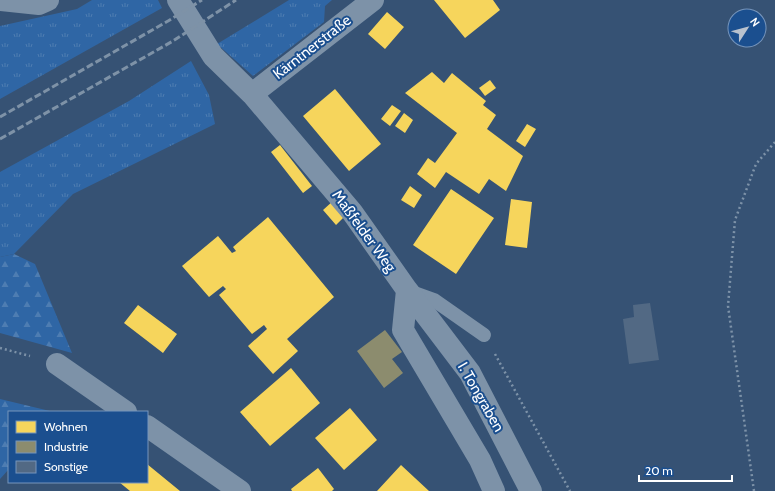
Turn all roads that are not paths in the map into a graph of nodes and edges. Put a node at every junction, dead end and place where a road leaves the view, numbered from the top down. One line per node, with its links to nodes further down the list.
1 (0, 0): 2 (street)
2 (48, 0)
3 (178, 0): 5 (street, Maßfelder Weg)
4 (373, 0): 5 (street, Kärntnerstraße)
5 (252, 94): 6 (street, Maßfelder Weg)
6 (407, 290): 7 (lane); 12 (street); 13 (street, I. Tongraben)
7 (484, 335)
8 (57, 364): 9 (street)
9 (125, 411)
10 (148, 427): 11 (street)
11 (240, 491)
12 (494, 491)
13 (531, 491)

